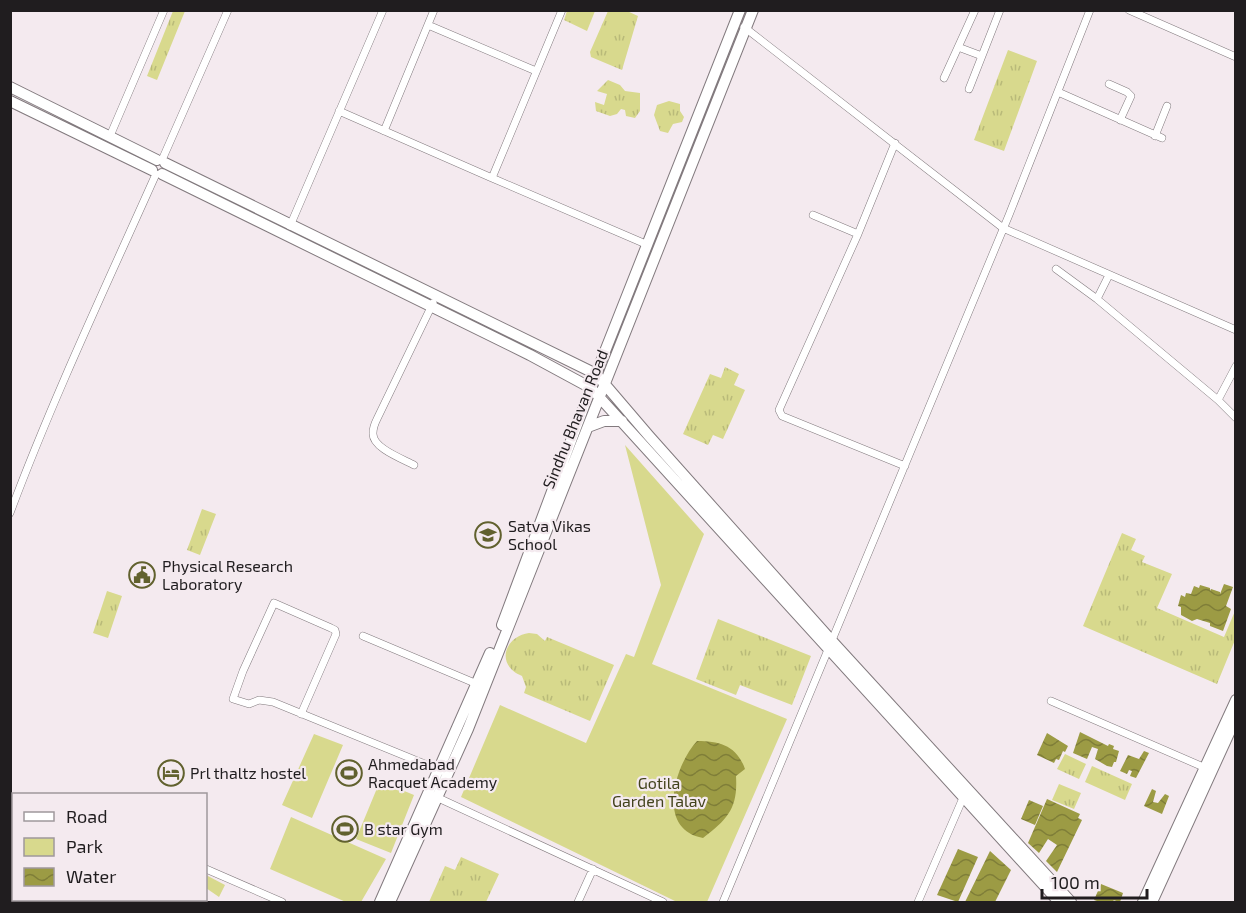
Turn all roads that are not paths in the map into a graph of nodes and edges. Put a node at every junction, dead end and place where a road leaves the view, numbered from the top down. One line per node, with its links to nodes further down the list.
1 (164, 10): 29 (street)
2 (383, 10): 26 (street)
3 (434, 10): 13 (street)
4 (562, 10): 18 (street)
5 (740, 10): 12 (main road, Sindhu Bhavan Road)
6 (753, 10): 14 (main road, Sindhu Bhavan Road)
7 (975, 10): 15 (street)
8 (1000, 10): 16 (street)
9 (1090, 10): 23 (street)
10 (1129, 10): 17 (street)
11 (225, 11): 31 (street)
12 (735, 23): 14 (street); 38 (main road, Sindhu Bhavan Road)
13 (428, 25): 18 (street); 28 (street)
14 (746, 27): 30 (street); 47 (main road, Sindhu Bhavan Road)
15 (958, 47): 16 (street); 19 (street)
16 (982, 56): 22 (street)
17 (1236, 57)
18 (536, 71): 32 (street)
19 (944, 78)
20 (1109, 84): 27 (street)
21 (10, 87): 29 (main road)
22 (969, 89)
23 (1058, 92): 27 (street); 35 (street)
24 (10, 101): 31 (main road)
25 (1167, 106): 27 (street)
26 (339, 111): 28 (street); 34 (street)
27 (1120, 120)
28 (384, 131): 32 (street)
29 (110, 136): 31 (main road)
30 (895, 143): 35 (street); 36 (street)
31 (159, 167): 34 (main road); 37 (main road); 56 (street)
32 (492, 178): 38 (street)
33 (813, 215): 36 (street)
34 (291, 224): 37 (street); 41 (main road)
35 (1003, 228): 40 (street); 55 (street)
36 (858, 234): 55 (street)
37 (286, 236): 43 (main road)
38 (648, 245): 46 (main road, Sindhu Bhavan Road)
39 (1056, 270): 42 (street)
40 (1109, 275): 42 (street); 44 (street)
41 (436, 295): 43 (street); 46 (main road)
42 (1097, 299): 50 (street)
43 (431, 306): 48 (main road); 54 (street)
44 (1236, 330)
45 (1236, 366): 50 (street)
46 (596, 374): 47 (main road); 48 (main road, Sindhu Bhavan Road)
47 (605, 384): 49 (main road, Sindhu Bhavan Road); 58 (main road)
48 (591, 388): 49 (main road); 59 (main road, Sindhu Bhavan Road)
49 (600, 396): 52 (main road); 53 (main road, Sindhu Bhavan Road)
50 (1218, 400): 51 (street)
51 (1236, 418)
52 (622, 421): 53 (main road); 58 (main road)
53 (588, 427): 65 (main road, Sindhu Bhavan Road)
54 (414, 465)
55 (906, 466): 58 (street)
56 (10, 513)
57 (363, 636): 59 (street)
58 (830, 645): 67 (main road); 75 (street); 78 (main road)
59 (477, 684): 65 (main road, Sindhu Bhavan Road)
60 (1236, 700): 64 (main road)
61 (1051, 701): 64 (street)
62 (301, 714): 62 (street); 65 (street)
63 (1236, 718): 64 (main road)
64 (1208, 768): 79 (main road); 80 (main road)
65 (443, 772): 66 (main road, Sindhu Bhavan Road)
66 (433, 795): 69 (street); 71 (main road, Sindhu Bhavan Road); 72 (main road, Sindhu Bhavan Road)
67 (963, 798): 76 (street); 77 (main road)
68 (207, 868): 70 (street)
69 (593, 869): 73 (street); 74 (street)
70 (282, 903)
71 (380, 903)
72 (390, 903)
73 (578, 903)
74 (663, 903)
75 (723, 903)
76 (918, 903)
77 (1059, 903)
78 (1071, 903)
79 (1143, 903)
80 (1152, 903)

